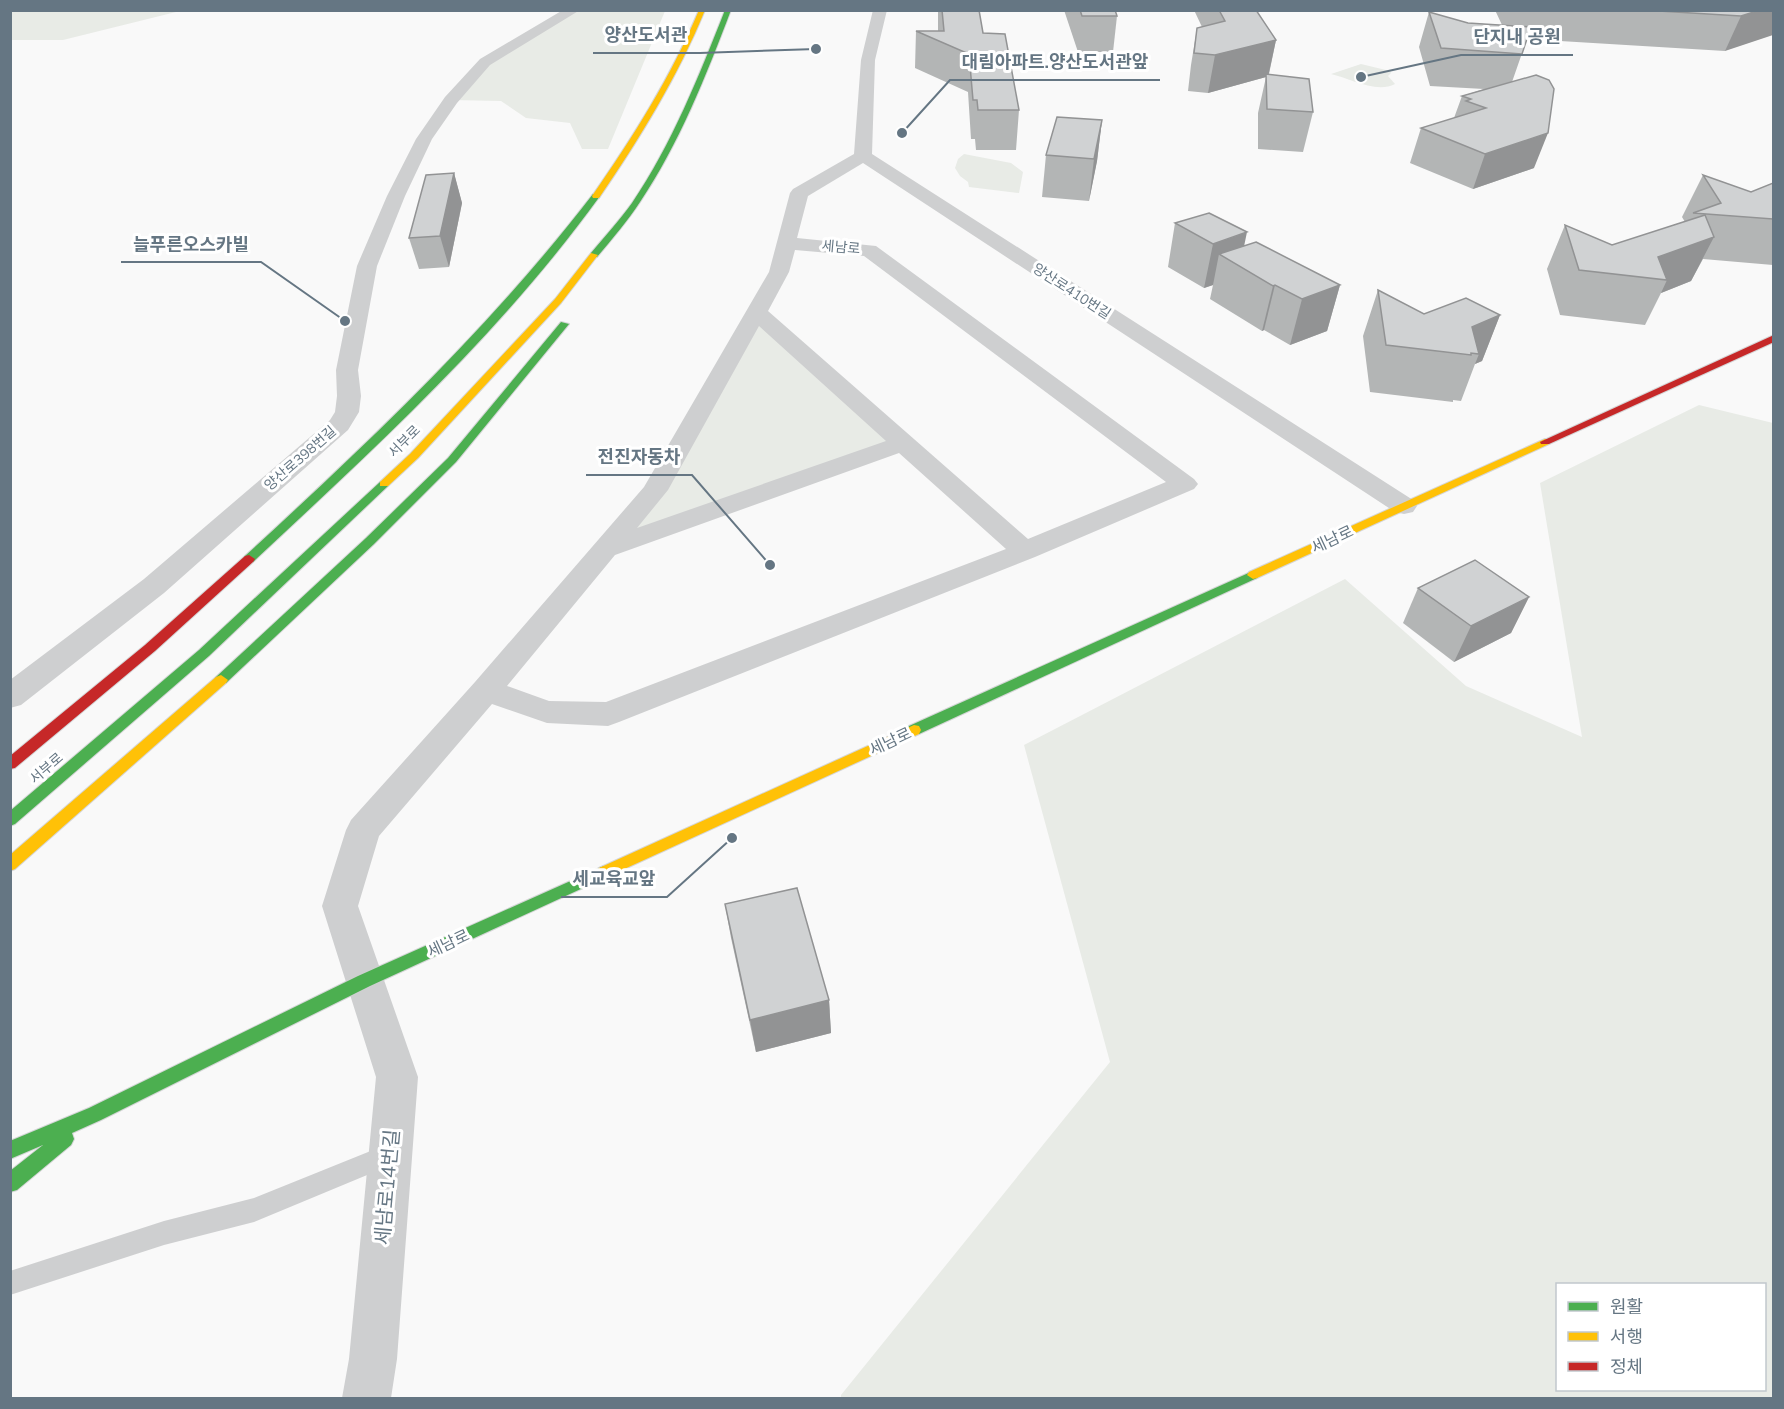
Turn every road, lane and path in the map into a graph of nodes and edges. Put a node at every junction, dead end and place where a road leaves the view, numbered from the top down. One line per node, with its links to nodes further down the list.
1 (574, 10): 17 (street, 양산로398번길)
2 (728, 10): 6 (main road, 서부로)
3 (880, 10): 5 (street)
4 (700, 12): 18 (main road, 서부로)
5 (863, 156): 8 (street, 세남로14번길); 13 (street, 양산로410번길)
6 (641, 195): 7 (main road); 19 (main road, 서부로)
7 (628, 238)
8 (786, 243): 10 (street, 세남로14번길); 15 (street, 세남로)
9 (575, 310): 20 (main road)
10 (756, 312): 12 (street); 14 (street, 세남로14번길)
11 (1773, 338): 13 (main road, 세남로)
12 (903, 443): 14 (street); 15 (street)
13 (1404, 506): 21 (main road, 세남로)
14 (608, 548): 16 (street, 세남로14번길)
15 (1025, 551): 16 (street, 세남로)
16 (486, 690): 21 (street, 세남로14번길)
17 (10, 697)
18 (10, 764)
19 (10, 820)
20 (10, 865)
21 (364, 981): 22 (main road, 세남로); 25 (street, 세남로14번길)
22 (94, 1114): 23 (main road); 24 (main road, 세남로); 26 (main road)
23 (10, 1135)
24 (10, 1150)
25 (388, 1155): 27 (lane); 28 (street, 세남로14번길)
26 (10, 1183)
27 (10, 1283)
28 (366, 1398)

